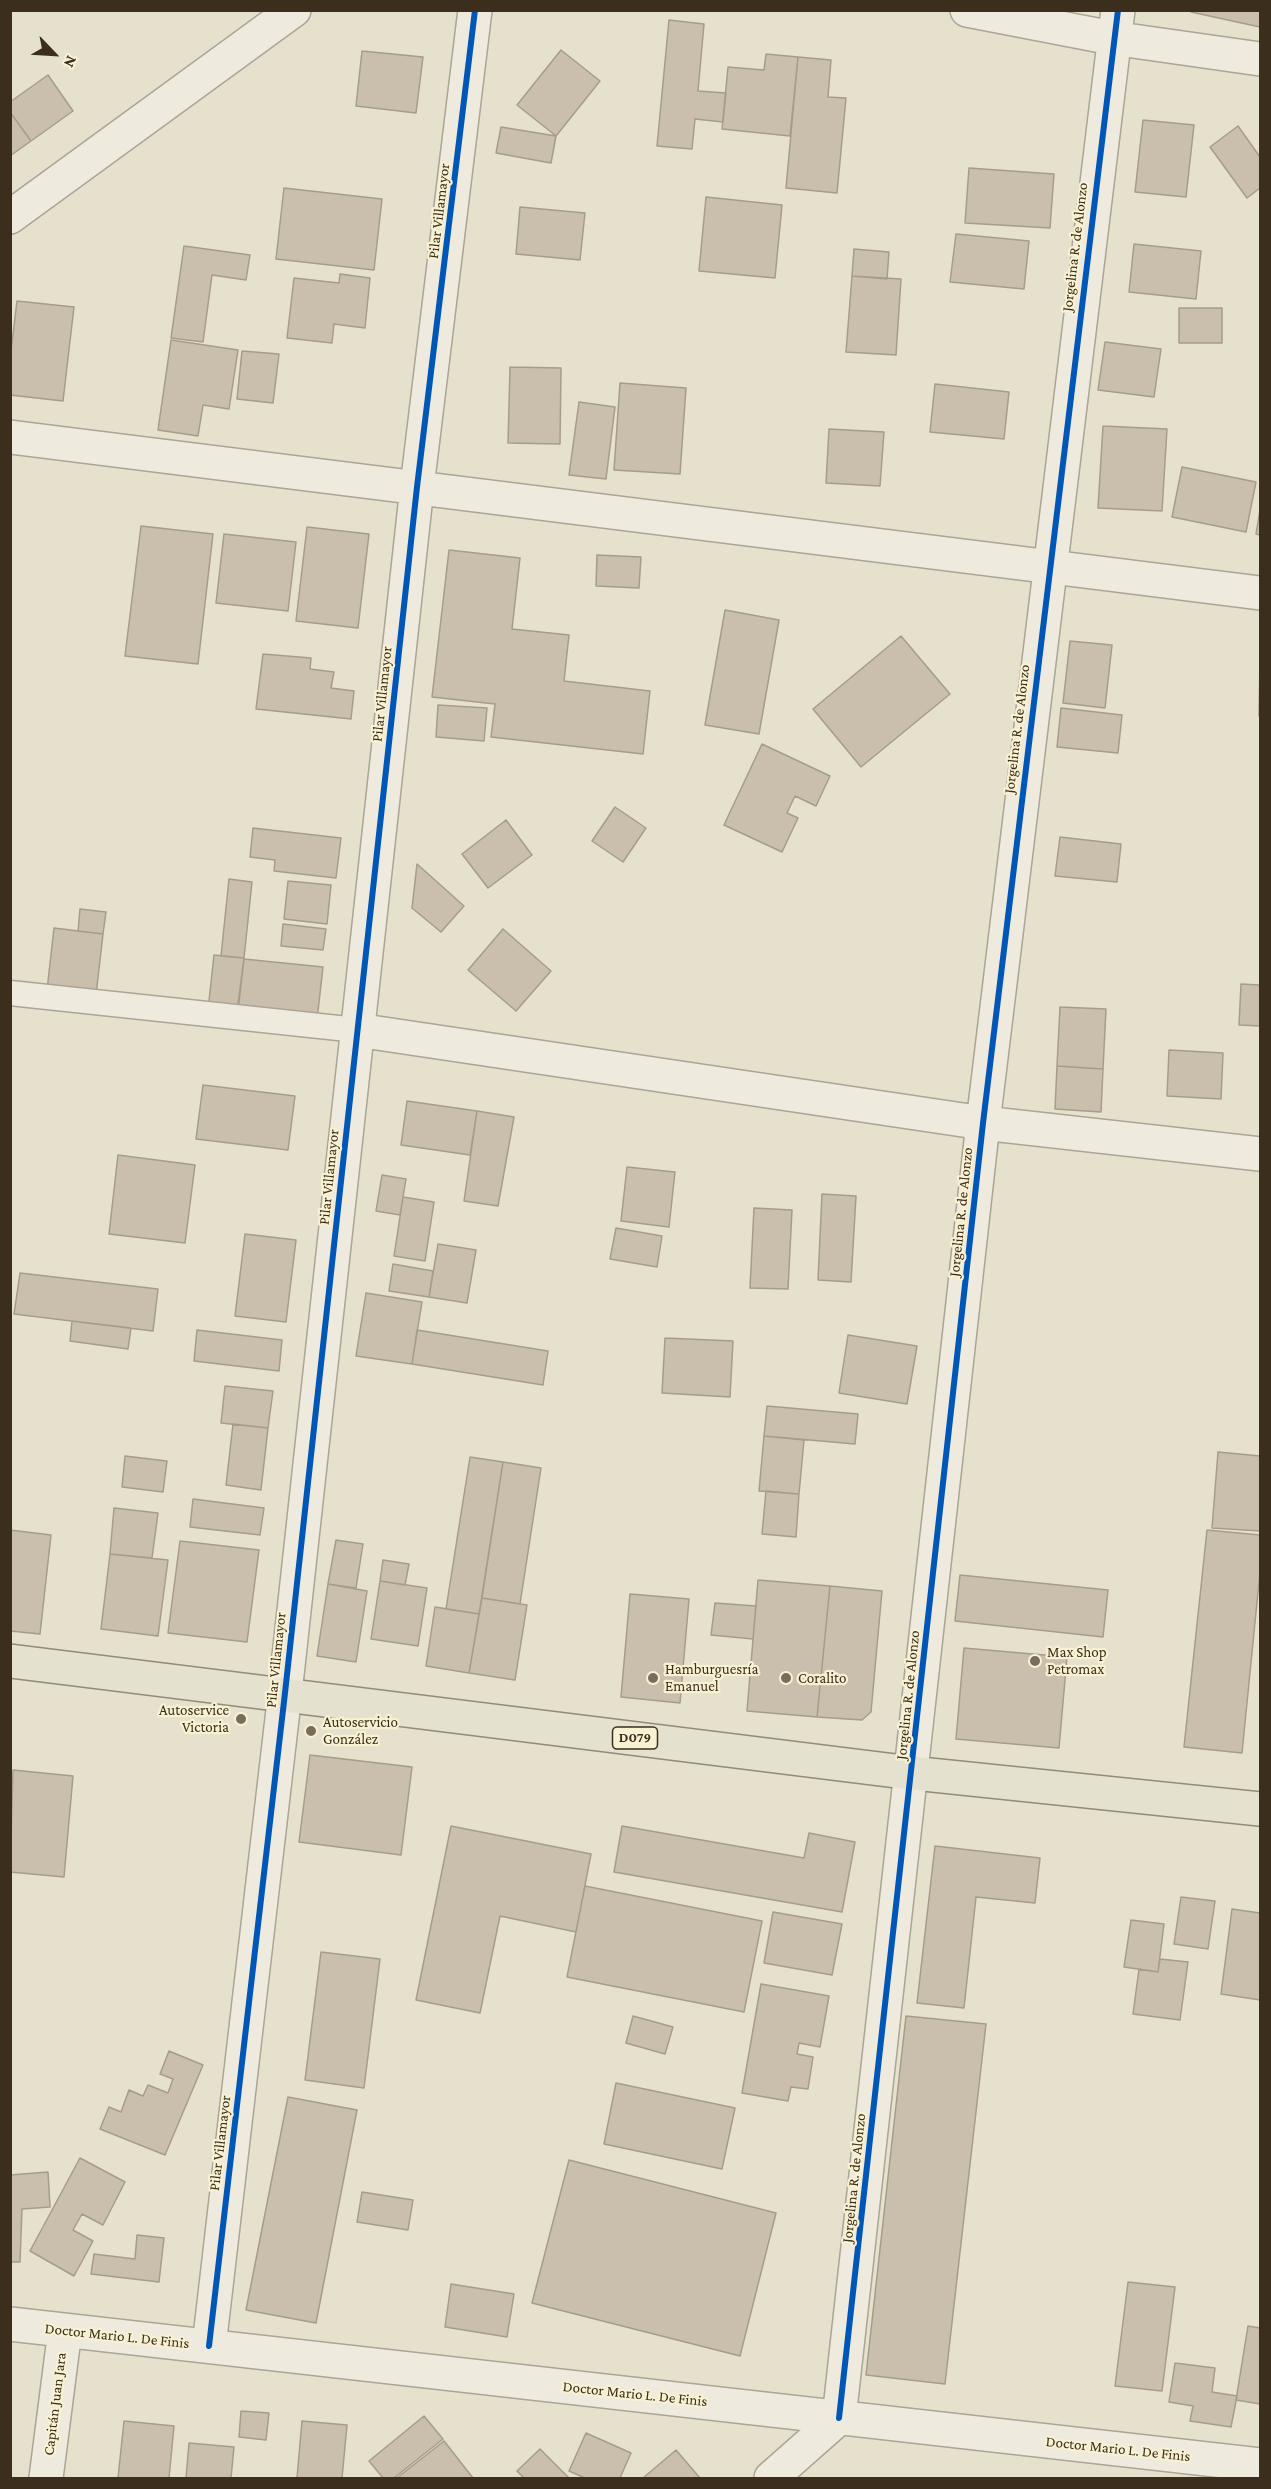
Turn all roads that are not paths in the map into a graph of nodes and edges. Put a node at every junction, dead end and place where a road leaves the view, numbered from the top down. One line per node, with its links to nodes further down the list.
1 (294, 10): 6 (street)
2 (475, 10): 8 (street, Pilar Villamayor)
3 (967, 10): 4 (street)
4 (1115, 24): 5 (street); 9 (street, Jorgelina R. de Alonzo)
5 (1260, 59)
6 (10, 217)
7 (10, 437): 8 (street)
8 (417, 487): 9 (street); 12 (street, Pilar Villamayor)
9 (1049, 566): 10 (street); 13 (street, Jorgelina R. de Alonzo)
10 (1260, 593)
11 (10, 993): 12 (lane)
12 (357, 1030): 13 (street); 16 (street, Pilar Villamayor)
13 (982, 1122): 14 (street); 17 (street, Jorgelina R. de Alonzo)
14 (1260, 1154)
15 (10, 1661): 16 (main road, D079)
16 (285, 1693): 17 (main road, D079); 21 (street, Pilar Villamayor)
17 (912, 1773): 18 (main road, D079); 22 (street, Jorgelina R. de Alonzo)
18 (1260, 1809)
19 (10, 2324): 20 (street, Doctor Mario L. De Finis)
20 (64, 2330): 21 (street, Doctor Mario L. De Finis); 24 (street, Capitán Juan Jara)
21 (209, 2346): 22 (street, Doctor Mario L. De Finis)
22 (839, 2418): 23 (street, Doctor Mario L. De Finis); 25 (street)
23 (1260, 2465)
24 (46, 2478)
25 (771, 2478)

